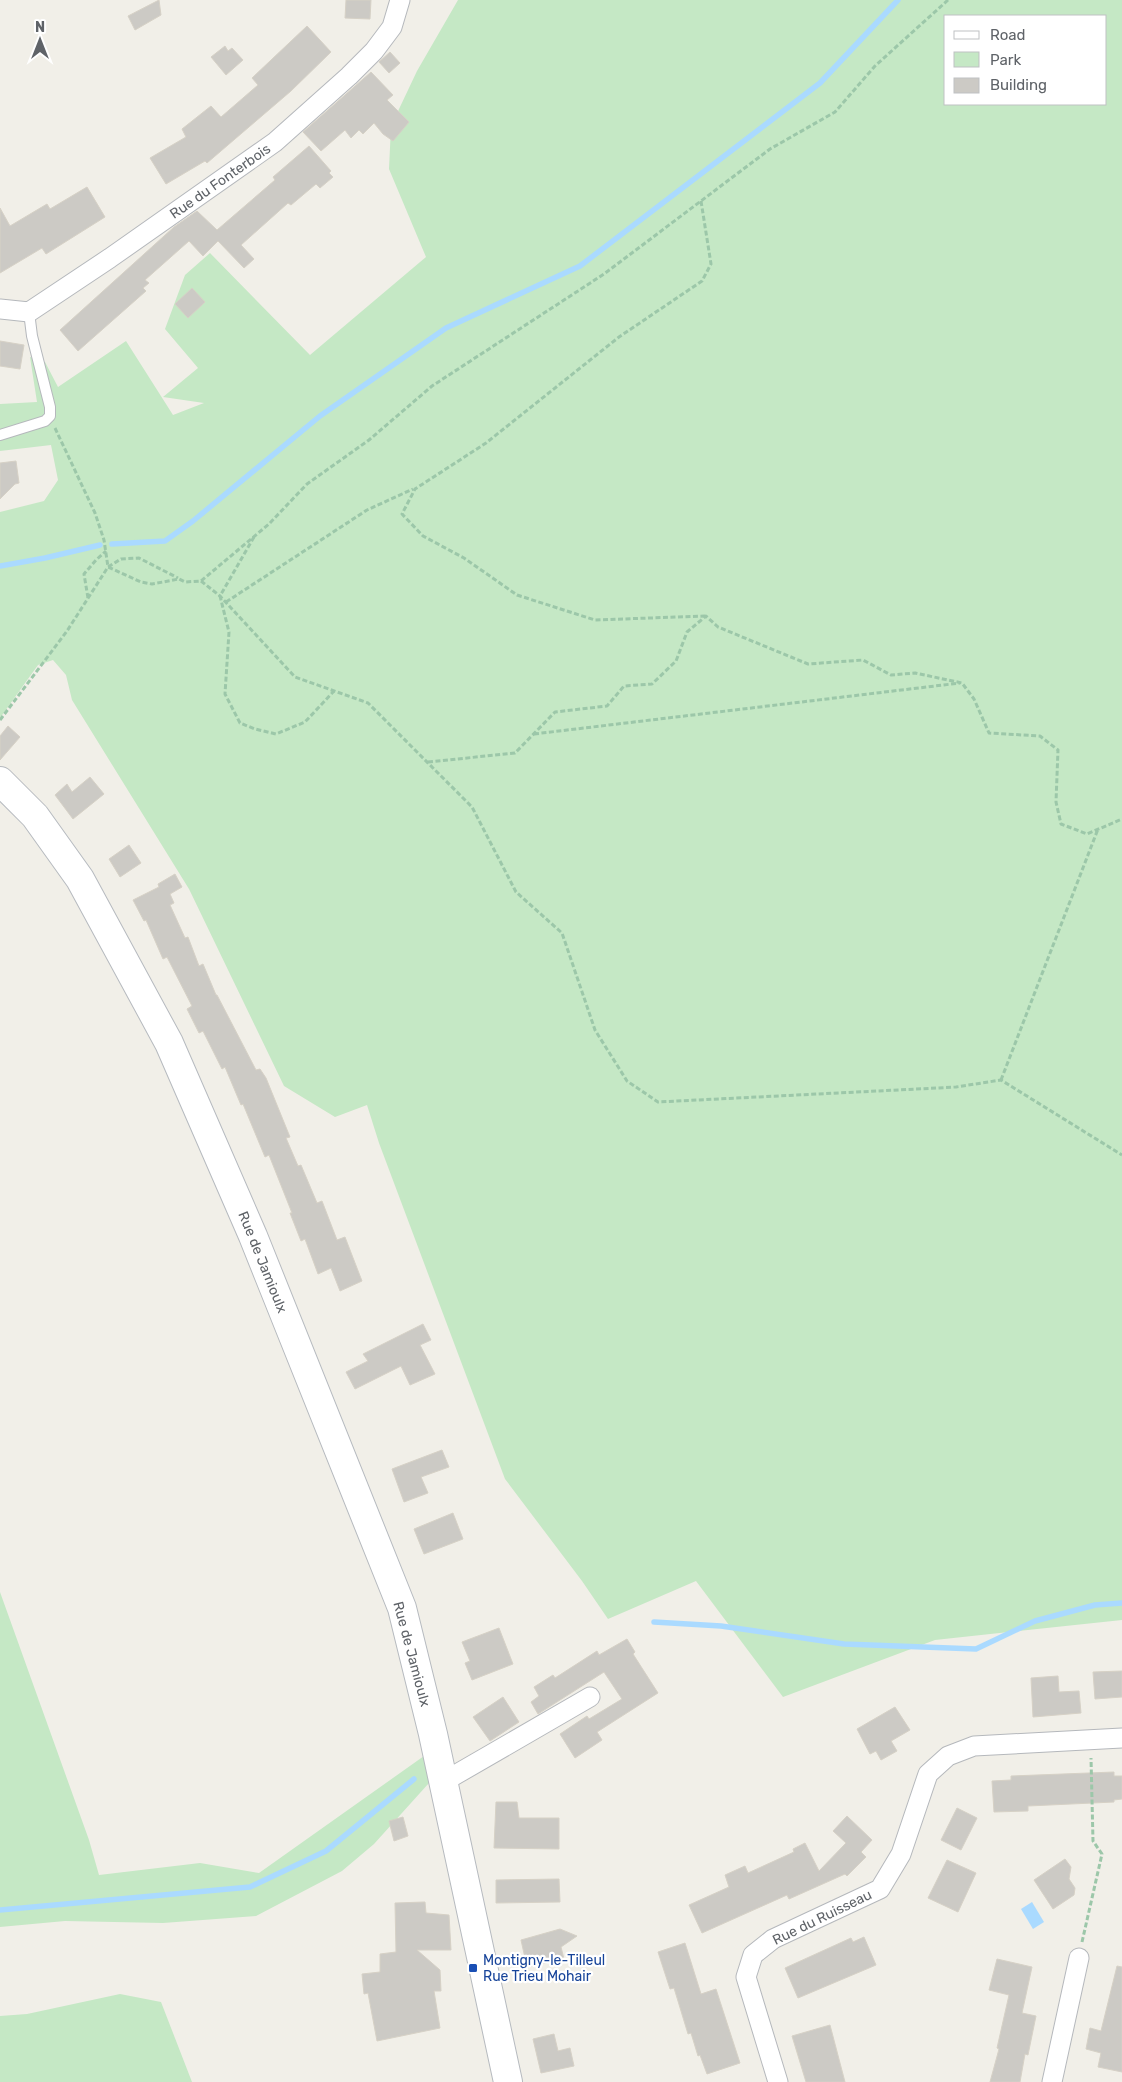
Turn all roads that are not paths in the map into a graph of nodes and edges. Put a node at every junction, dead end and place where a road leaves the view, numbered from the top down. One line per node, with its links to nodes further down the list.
1 (400, 0): 3 (street, Rue du Fonterbois)
2 (0, 309): 3 (street)
3 (29, 312): 4 (lane)
4 (0, 435)
5 (0, 781): 8 (street, Rue de Jamioulx)
6 (590, 1697): 8 (street)
7 (1122, 1738): 11 (street, Rue du Ruisseau)
8 (443, 1782): 10 (street, Rue de Jamioulx)
9 (1079, 1958): 12 (street)
10 (508, 2082)
11 (778, 2082)
12 (1052, 2082)

